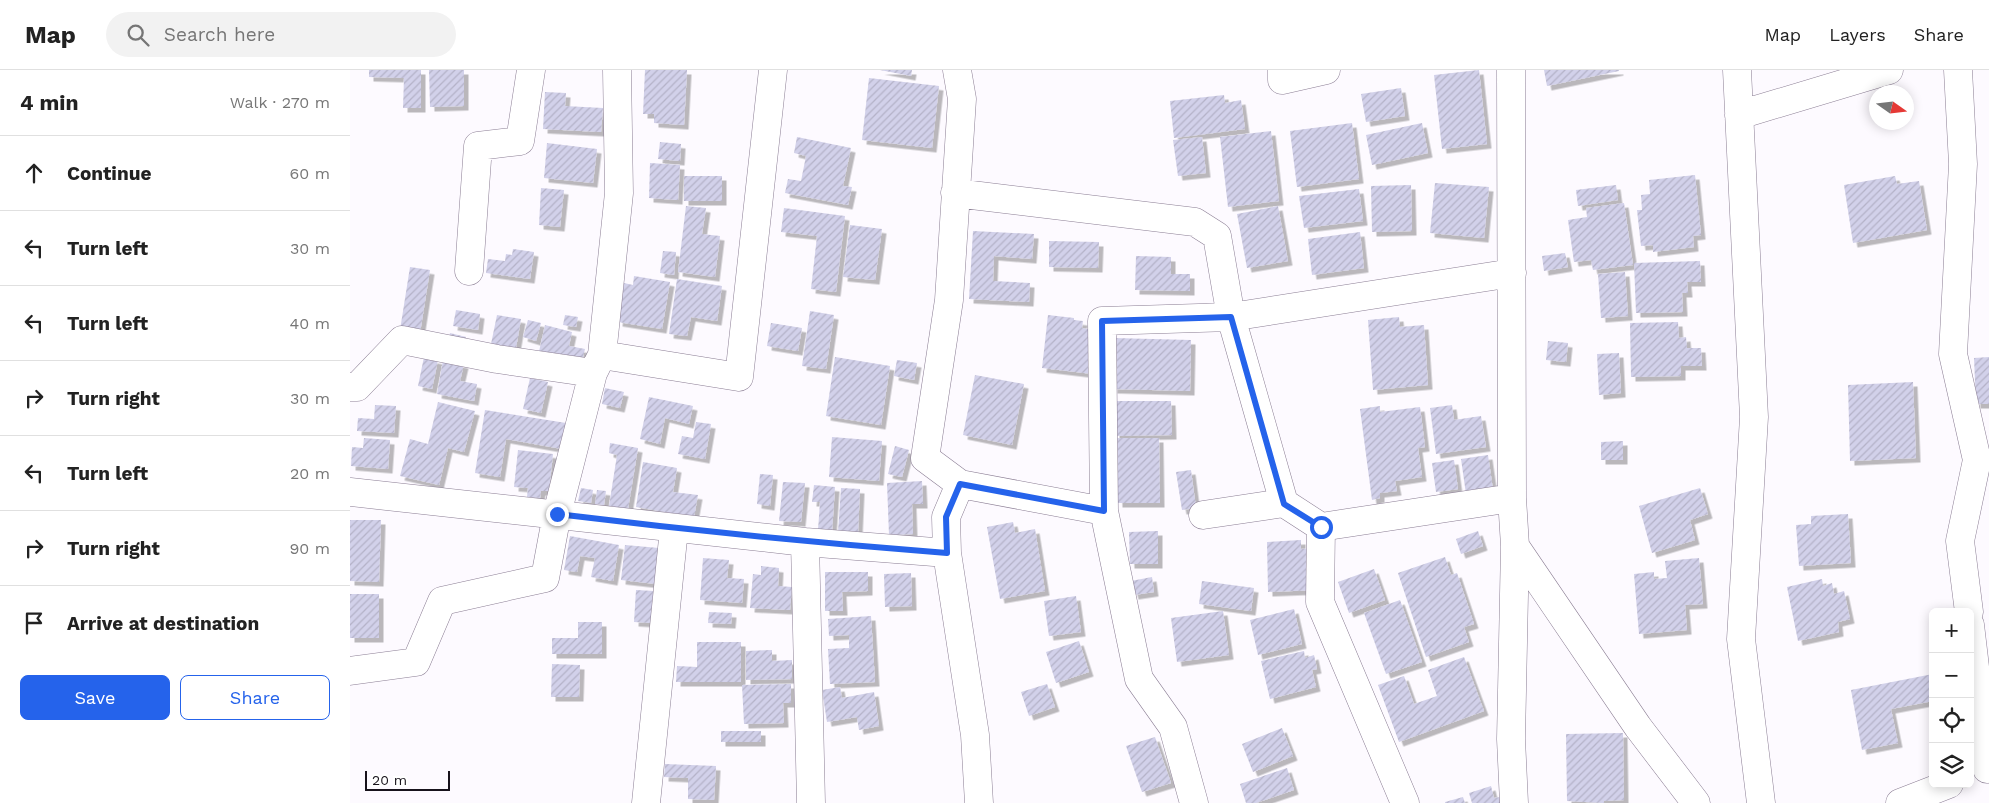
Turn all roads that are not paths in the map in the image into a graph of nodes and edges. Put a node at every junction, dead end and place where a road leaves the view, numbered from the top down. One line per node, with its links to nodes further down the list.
1 (531, 70): 13 (street)
2 (616, 70): 16 (street)
3 (957, 70): 12 (street)
4 (1282, 70): 5 (street)
5 (1326, 70)
6 (1511, 70): 14 (street)
7 (1737, 70): 11 (street)
8 (1889, 70): 11 (street)
9 (1958, 70): 18 (street)
10 (775, 76): 16 (street)
11 (1739, 115): 43 (street)
12 (955, 192): 15 (street); 19 (street)
13 (469, 271)
14 (1512, 273): 15 (street); 21 (street)
15 (1231, 317): 22 (street); 23 (street)
16 (598, 364): 17 (street); 24 (street)
17 (350, 387)
18 (1983, 463): 31 (street)
19 (960, 484): 23 (street); 30 (street)
20 (350, 492): 24 (street)
21 (1512, 498): 26 (street); 29 (street)
22 (1284, 504): 25 (street); 26 (street)
23 (1104, 511): 39 (street)
24 (557, 514): 27 (street); 33 (street)
25 (1203, 515)
26 (1321, 527): 40 (street)
27 (674, 529): 28 (street); 36 (street)
28 (805, 542): 30 (street); 37 (street)
29 (1515, 546): 41 (street); 42 (street)
30 (947, 553): 38 (street)
31 (1968, 608)
32 (1972, 653): 34 (street)
33 (350, 670)
34 (1982, 771)
35 (1939, 788): 44 (street)
36 (646, 803)
37 (811, 803)
38 (979, 803)
39 (1194, 803)
40 (1405, 803)
41 (1514, 803)
42 (1696, 803)
43 (1761, 803)
44 (1900, 803)

